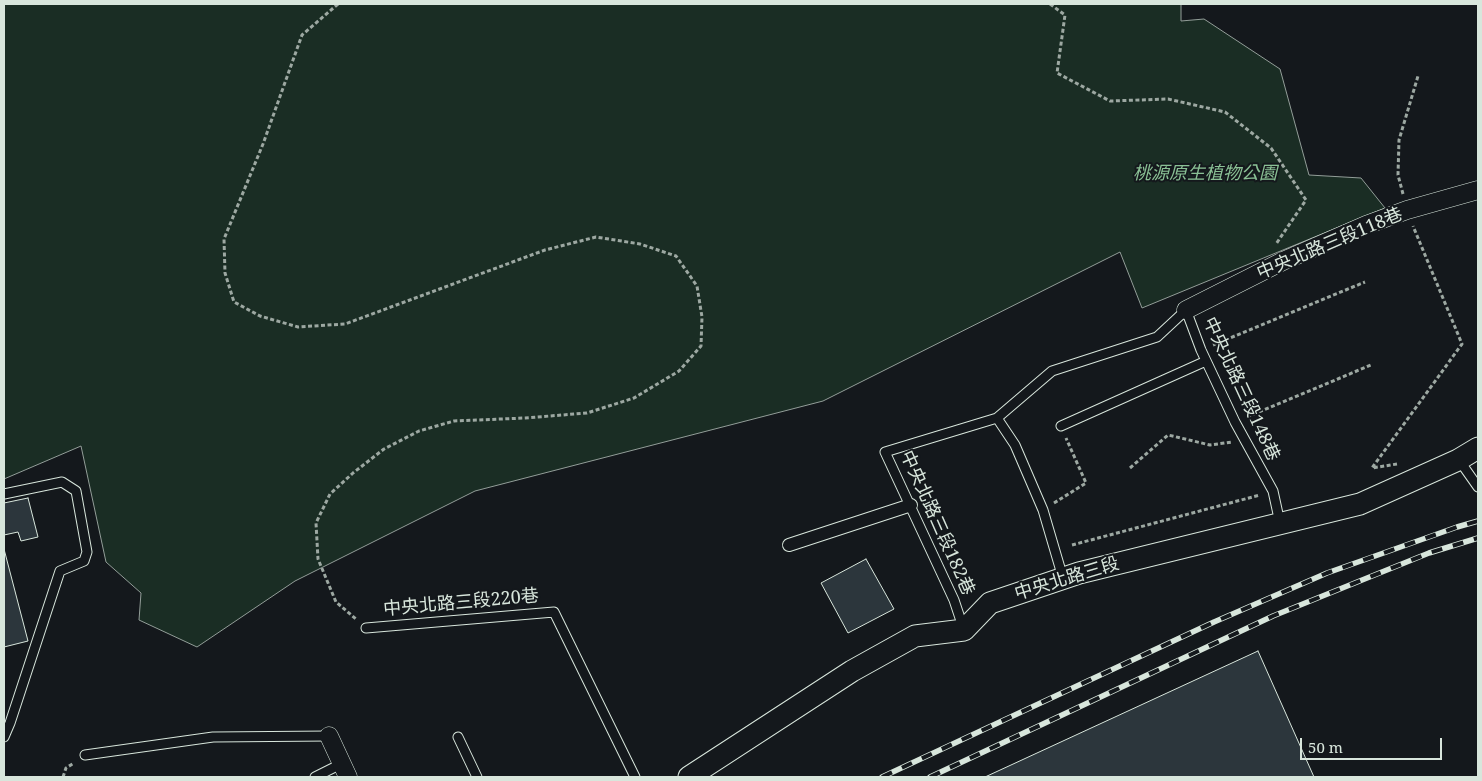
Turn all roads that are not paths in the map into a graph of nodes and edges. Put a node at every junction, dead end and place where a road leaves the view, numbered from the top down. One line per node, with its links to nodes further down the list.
1 (1478, 190): 2 (street, 中央北路三段118巷)
2 (1186, 310): 3 (lane, 中央北路三段148巷); 4 (lane, 中央北路三段148巷)
3 (1206, 361): 5 (lane); 11 (lane, 中央北路三段148巷)
4 (997, 418): 10 (lane, 中央北路三段182巷); 13 (lane)
5 (1061, 426)
6 (1478, 448): 7 (street, 中央北路三段)
7 (1458, 460): 8 (lane); 11 (street, 中央北路三段)
8 (1478, 487)
9 (4, 494): 17 (lane)
10 (910, 505): 12 (street); 15 (lane, 中央北路三段182巷)
11 (1280, 523): 13 (street, 中央北路三段)
12 (789, 545)
13 (1063, 578): 15 (street, 中央北路三段)
14 (366, 628): 23 (lane, 中央北路三段220巷)
15 (964, 630): 24 (street)
16 (329, 736): 19 (lane); 20 (street)
17 (4, 737)
18 (458, 737): 22 (lane)
19 (85, 756)
20 (345, 770): 21 (lane)
21 (315, 777)
22 (478, 777)
23 (635, 777)
24 (689, 777)

